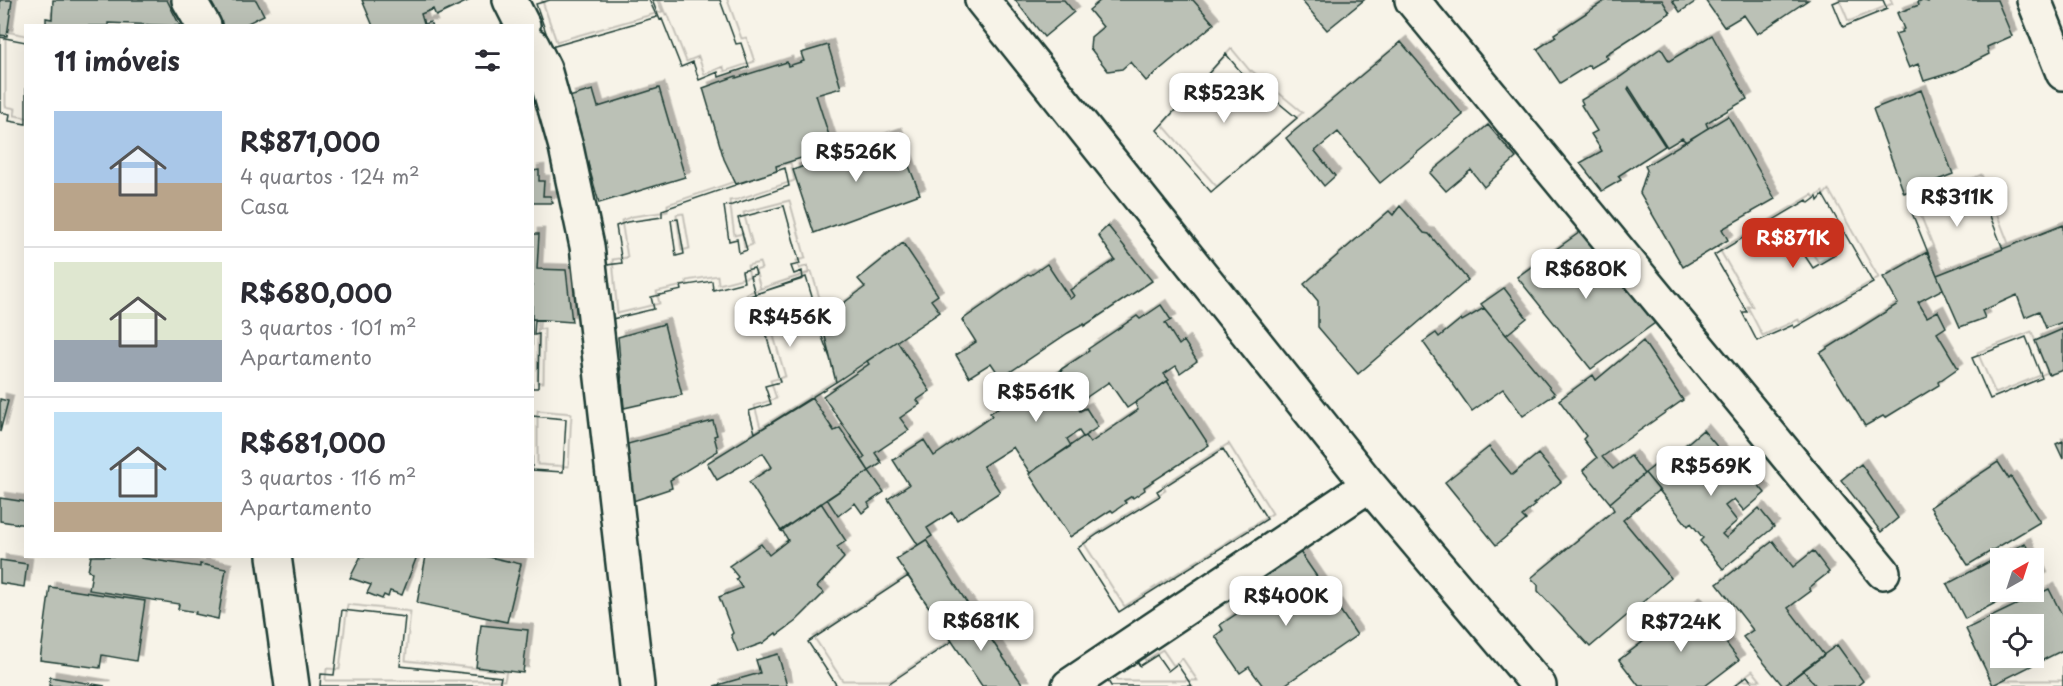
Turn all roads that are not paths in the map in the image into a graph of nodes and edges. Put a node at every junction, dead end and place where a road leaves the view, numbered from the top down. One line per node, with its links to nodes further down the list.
1 (189, 0): 6 (street)
2 (510, 0): 7 (street)
3 (982, 0): 10 (street)
4 (1412, 0): 12 (street)
5 (2034, 0): 9 (street)
6 (203, 24)
7 (522, 24)
8 (534, 49): 14 (street)
9 (2063, 73)
10 (1369, 485): 15 (street); 16 (street)
11 (274, 558): 13 (street)
12 (1882, 572)
13 (292, 686)
14 (638, 686)
15 (1069, 686)
16 (1539, 686)

